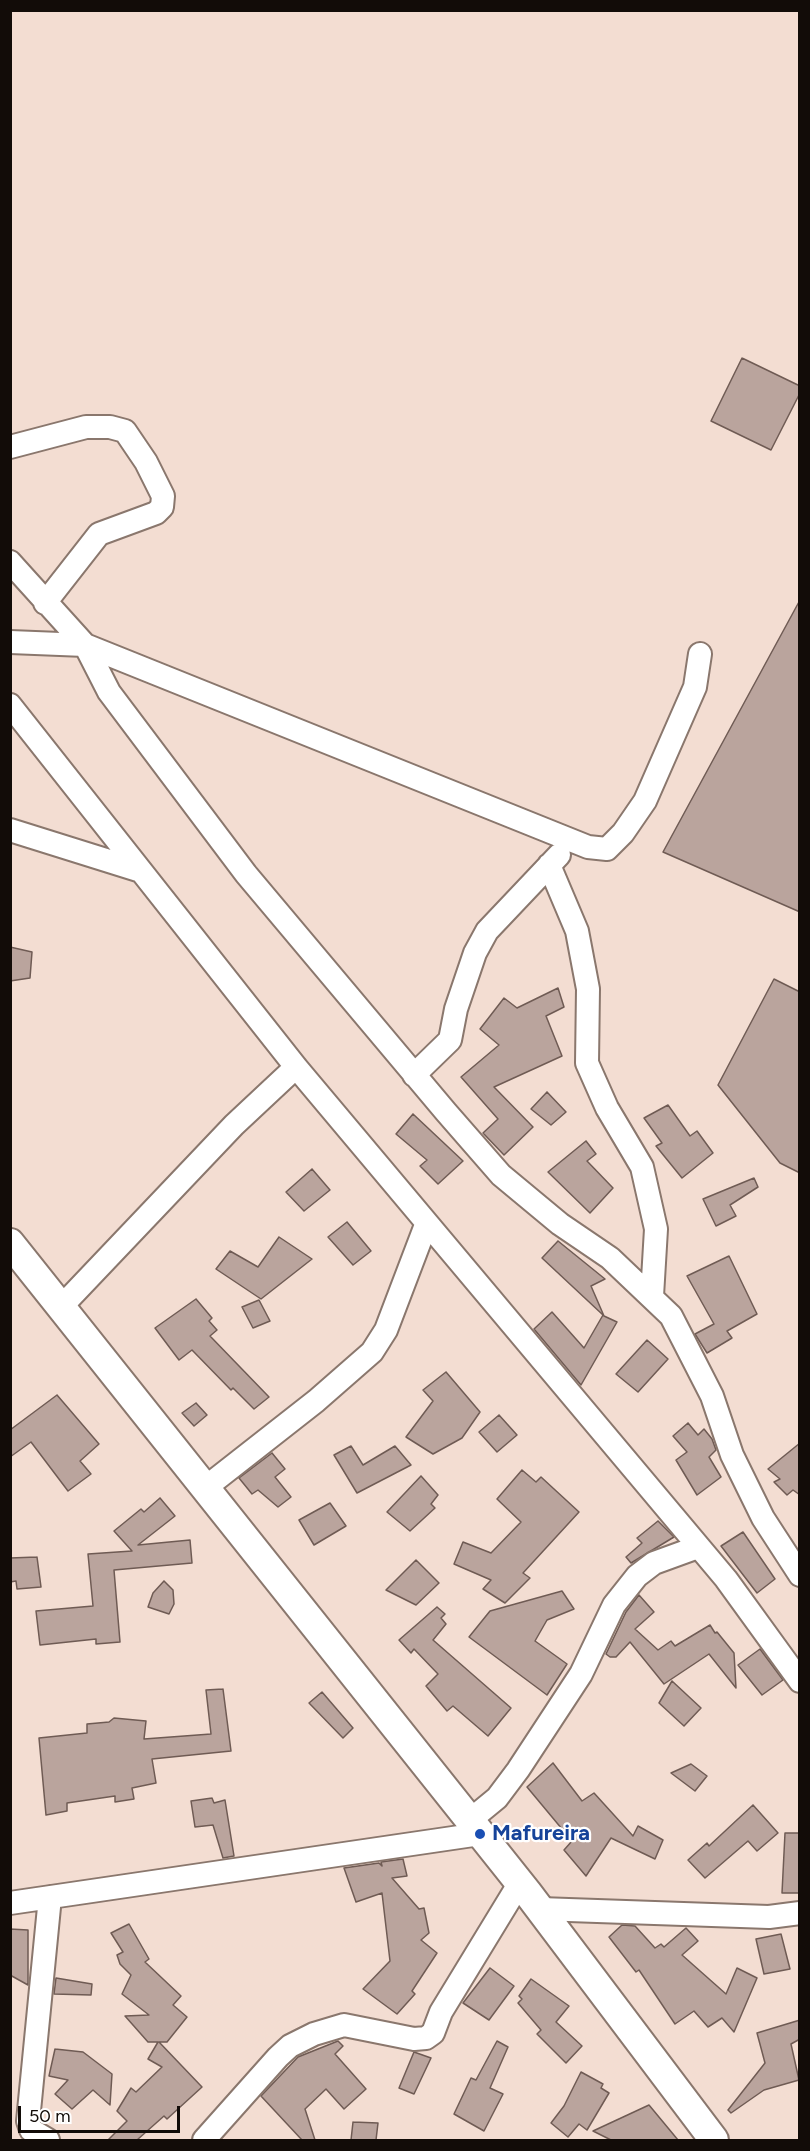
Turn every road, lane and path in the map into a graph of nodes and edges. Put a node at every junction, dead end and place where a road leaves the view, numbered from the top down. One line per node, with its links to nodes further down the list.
1 (10, 447): 3 (street)
2 (11, 567): 3 (street)
3 (45, 603): 5 (street)
4 (10, 642): 5 (street)
5 (85, 645): 9 (street); 13 (street)
6 (700, 654): 9 (street)
7 (10, 705): 11 (street)
8 (10, 830): 11 (street)
9 (573, 841): 10 (street)
10 (549, 864): 13 (street); 16 (street)
11 (141, 871): 12 (street)
12 (296, 1067): 14 (street); 17 (street)
13 (414, 1075): 16 (street)
14 (426, 1225): 18 (street); 19 (street)
15 (10, 1243): 17 (main road)
16 (652, 1296): 20 (street)
17 (61, 1307): 18 (main road)
18 (205, 1488): 22 (main road)
19 (698, 1547): 21 (street); 22 (street)
20 (800, 1575)
21 (800, 1681)
22 (474, 1827): 23 (main road); 24 (street)
23 (519, 1884): 26 (main road); 29 (street)
24 (50, 1897): 25 (street); 28 (street)
25 (10, 1903)
26 (540, 1909): 27 (street); 30 (main road)
27 (800, 1913)
28 (48, 2140)
29 (204, 2140)
30 (714, 2140)

